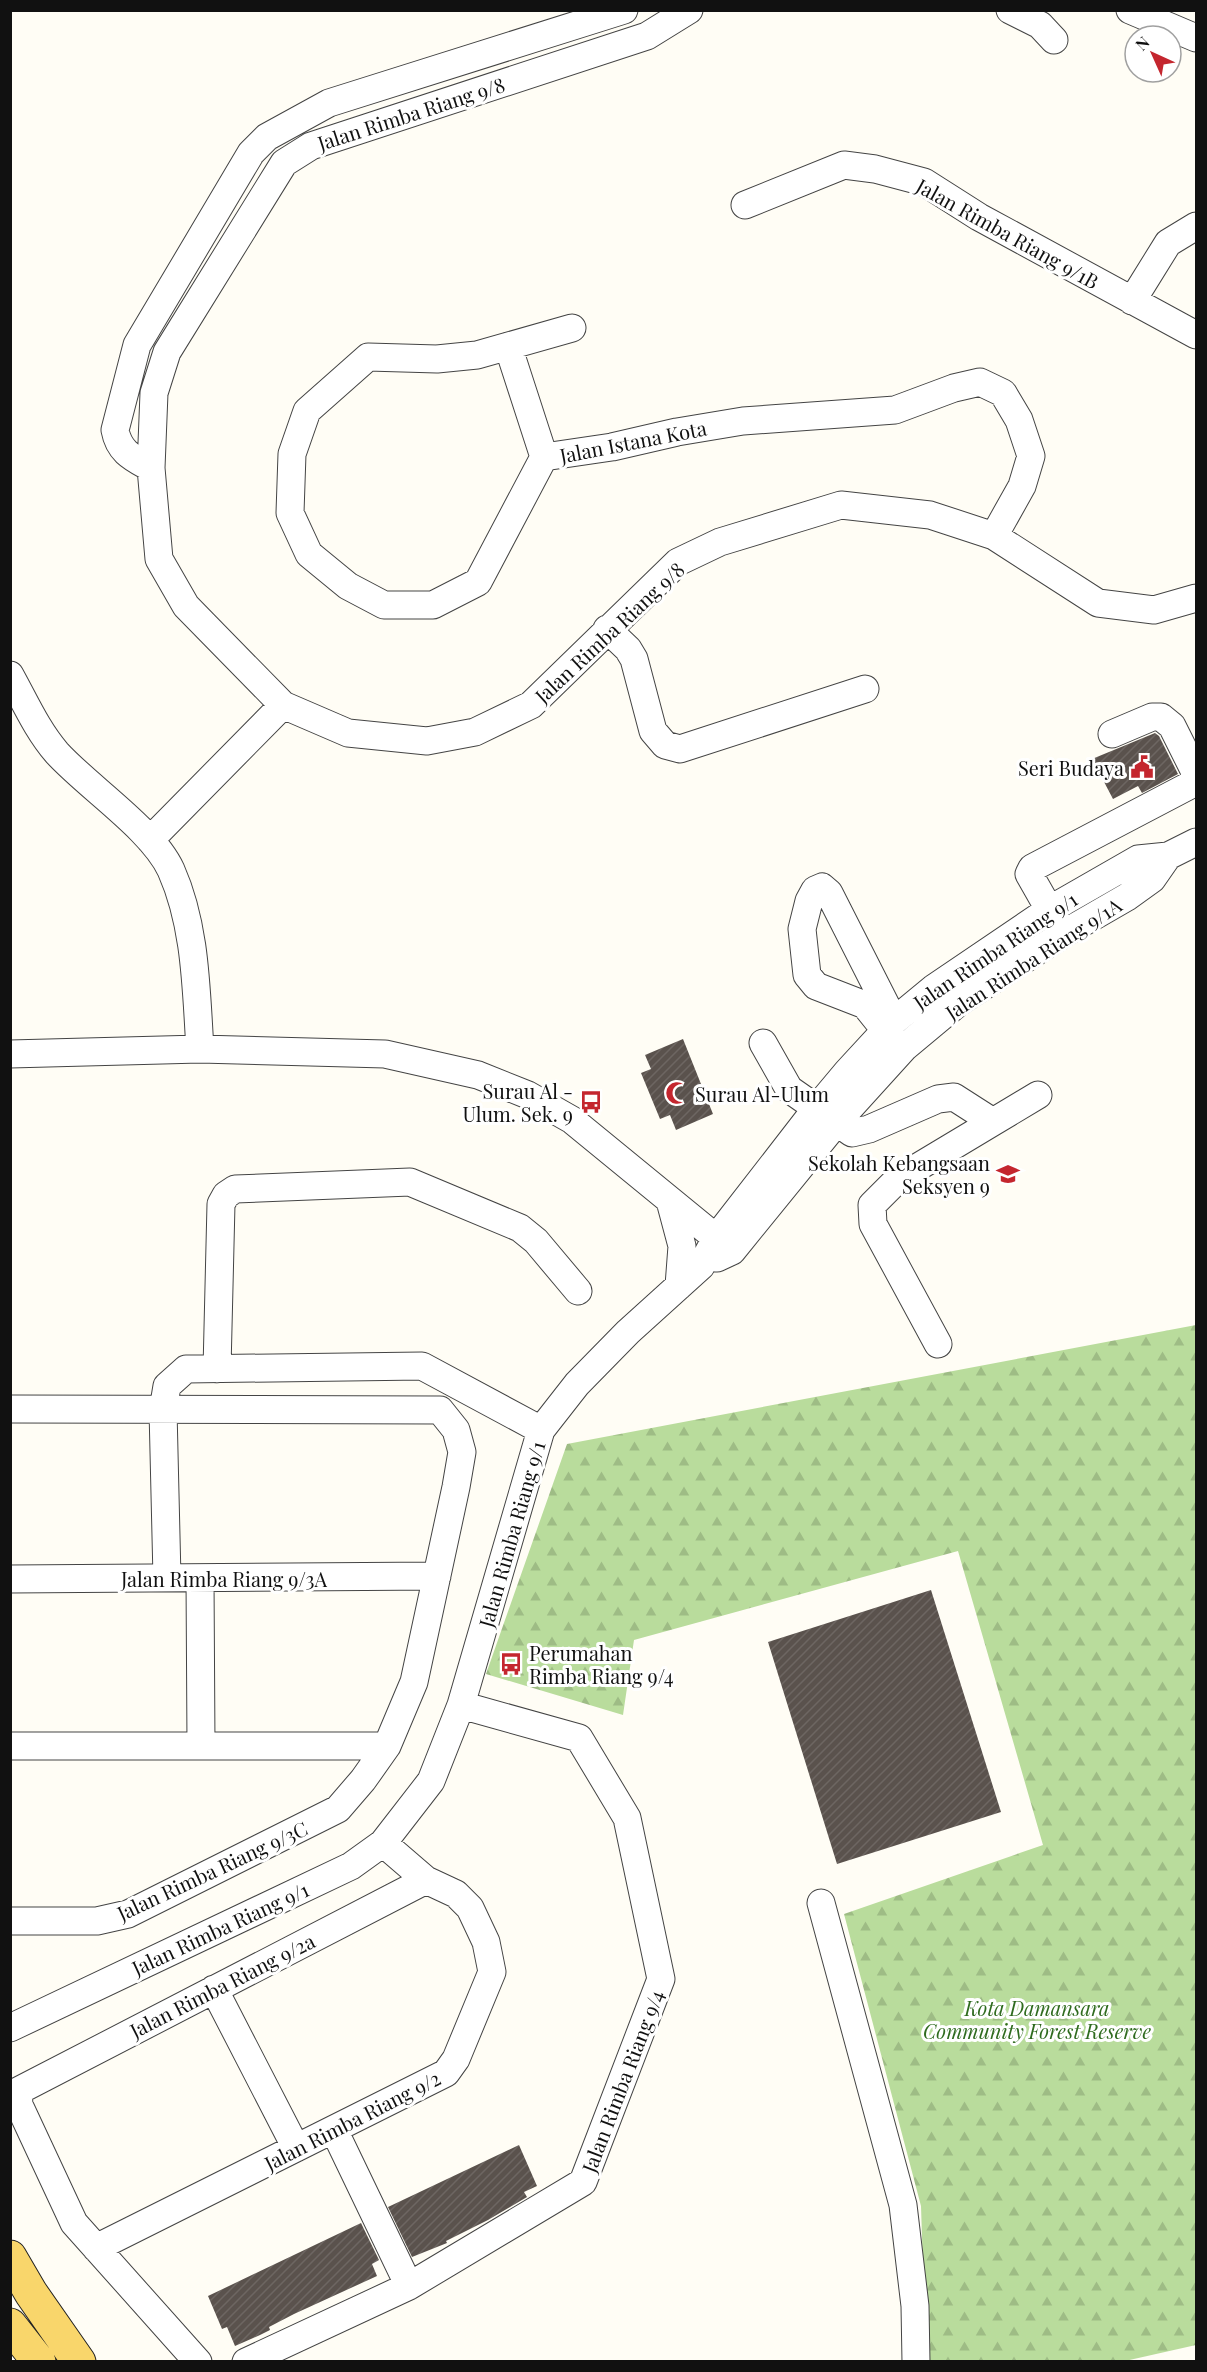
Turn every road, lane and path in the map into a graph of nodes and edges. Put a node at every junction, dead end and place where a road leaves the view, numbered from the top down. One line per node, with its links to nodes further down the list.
1 (624, 10): 14 (street, Jalan Rimba Riang 9/8)
2 (689, 10): 14 (street, Jalan Rimba Riang 9/8)
3 (1010, 10): 6 (street)
4 (1130, 10): 5 (street)
5 (1197, 38)
6 (1054, 40)
7 (745, 205): 9 (street, Jalan Rimba Riang 9/1B)
8 (1197, 226): 9 (street)
9 (1132, 301): 11 (street, Jalan Rimba Riang 9/1B)
10 (572, 328): 12 (street, Jalan Istana Kota)
11 (1197, 335)
12 (508, 346): 13 (street); 13 (street, Jalan Istana Kota)
13 (544, 458): 15 (street, Jalan Istana Kota)
14 (151, 468): 20 (street, Jalan Rimba Riang 9/8)
15 (994, 536): 16 (street, Jalan Rimba Riang 9/8); 17 (street, Jalan Rimba Riang 9/8)
16 (1197, 598)
17 (607, 629): 19 (street); 20 (street, Jalan Rimba Riang 9/8)
18 (10, 675): 24 (street)
19 (865, 689)
20 (283, 705): 24 (street)
21 (1112, 734): 22 (street)
22 (1197, 774)
23 (1197, 782): 27 (street)
24 (150, 840): 31 (street)
25 (1197, 842): 26 (street, Jalan Rimba Riang 9/1)
26 (1168, 856): 27 (street, Jalan Rimba Riang 9/1); 28 (street, Jalan Rimba Riang 9/1A)
27 (1049, 910): 28 (street); 29 (street, Jalan Rimba Riang 9/1)
28 (1063, 934): 34 (street, Jalan Rimba Riang 9/1A)
29 (890, 1026): 29 (street); 34 (street, Jalan Rimba Riang 9/1)
30 (763, 1043): 34 (street)
31 (200, 1049): 32 (street); 37 (street)
32 (10, 1054)
33 (1038, 1095): 35 (street)
34 (826, 1116): 35 (street); 36 (street, Jalan Rimba Riang 9/1); 38 (street, Jalan Rimba Riang 9/1A)
35 (993, 1122): 41 (street)
36 (747, 1198): 37 (street); 38 (street, Jalan Rimba Riang 9/1)
37 (675, 1205): 38 (street); 39 (street)
38 (724, 1245): 39 (street, Jalan Rimba Riang 9/1)
39 (679, 1286): 45 (street, Jalan Rimba Riang 9/1)
40 (578, 1292): 42 (street)
41 (938, 1344)
42 (217, 1369): 44 (street); 45 (street)
43 (10, 1409): 44 (street)
44 (163, 1410): 46 (street); 47 (street)
45 (541, 1430): 50 (street, Jalan Rimba Riang 9/1)
46 (437, 1576): 48 (street, Jalan Rimba Riang 9/3A); 53 (street)
47 (167, 1578): 48 (street, Jalan Rimba Riang 9/3A); 49 (street, Jalan Rimba Riang 9/3A)
48 (200, 1578): 52 (street)
49 (10, 1579)
50 (460, 1705): 54 (street, Jalan Rimba Riang 9/1); 64 (street, Jalan Rimba Riang 9/4)
51 (10, 1746): 52 (street)
52 (201, 1746): 53 (street)
53 (387, 1746): 57 (street, Jalan Rimba Riang 9/3C)
54 (383, 1843): 55 (street, Jalan Rimba Riang 9/2); 59 (street, Jalan Rimba Riang 9/1)
55 (426, 1880): 58 (street, Jalan Rimba Riang 9/2a); 60 (street, Jalan Rimba Riang 9/2)
56 (821, 1903): 70 (street)
57 (10, 1921)
58 (214, 1989): 61 (street); 62 (street, Jalan Rimba Riang 9/2a)
59 (10, 2028)
60 (334, 2130): 61 (street, Jalan Rimba Riang 9/2); 64 (street)
61 (296, 2148): 62 (street, Jalan Rimba Riang 9/2)
62 (96, 2248): 68 (street)
63 (10, 2257): 67 (main road)
64 (409, 2286): 69 (street, Jalan Rimba Riang 9/4)
65 (10, 2325): 66 (main road)
66 (39, 2361)
67 (80, 2361)
68 (198, 2361)
69 (246, 2361)
70 (916, 2361)

